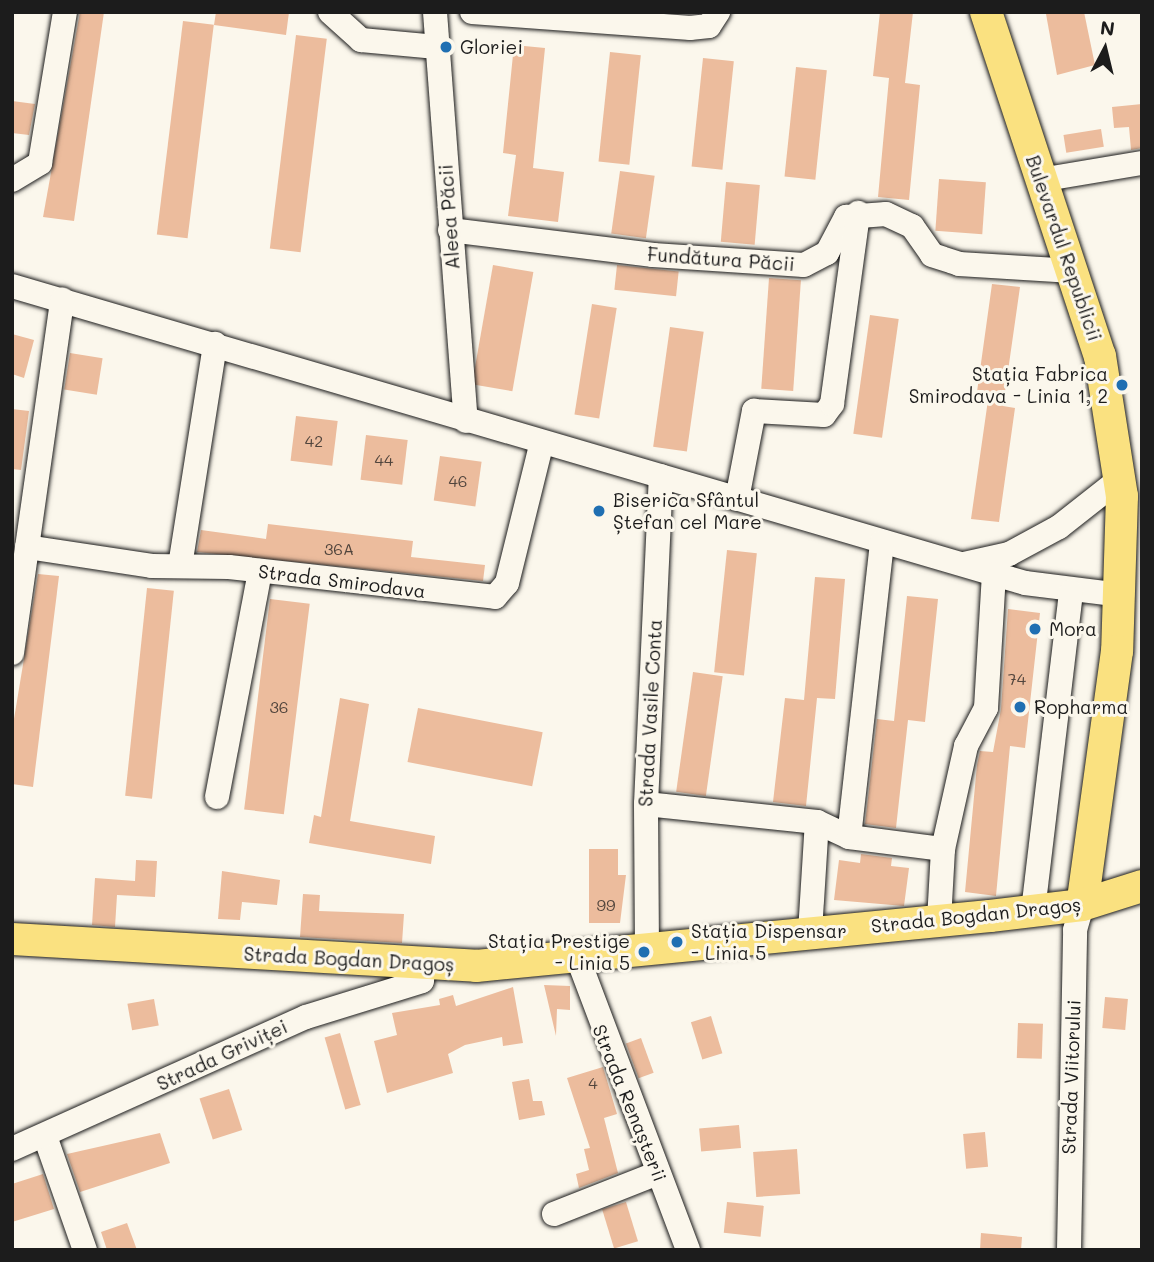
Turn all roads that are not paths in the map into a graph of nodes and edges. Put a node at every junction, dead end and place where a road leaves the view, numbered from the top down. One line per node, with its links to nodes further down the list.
1 (65, 12): 10 (street)
2 (330, 12): 8 (street)
3 (435, 12): 8 (street, Aleea Păcii)
4 (472, 12): 7 (street)
5 (718, 12): 7 (street)
6 (986, 12): 11 (main road, Bulevardul Republicii)
7 (611, 17)
8 (437, 47): 13 (street, Aleea Păcii)
9 (1142, 163): 11 (street)
10 (12, 180)
11 (1041, 180): 14 (main road, Bulevardul Republicii)
12 (858, 213): 13 (street, Fundătura Păcii); 14 (street); 22 (street)
13 (450, 230): 18 (street, Aleea Păcii)
14 (1073, 271): 21 (main road, Bulevardul Republicii)
15 (12, 286): 16 (street)
16 (62, 300): 17 (street); 24 (street)
17 (215, 344): 18 (street); 26 (street)
18 (466, 421): 19 (street)
19 (542, 442): 20 (street); 27 (street, Strada Smirodava)
20 (661, 476): 22 (street); 33 (street, Strada Vasile Conta)
21 (1119, 479): 25 (street); 30 (main road, Bulevardul Republicii)
22 (737, 499): 23 (street)
23 (882, 542): 25 (street); 35 (street)
24 (27, 547): 26 (street, Strada Smirodava); 31 (street)
25 (964, 565): 28 (street)
26 (180, 566): 27 (street, Strada Smirodava)
27 (260, 571): 32 (street)
28 (994, 574): 29 (street); 36 (street)
29 (1071, 592): 30 (street); 39 (street)
30 (1122, 594): 38 (main road, Bulevardul Republicii)
31 (12, 653)
32 (217, 797)
33 (646, 804): 34 (street); 43 (street, Strada Vasile Conta)
34 (817, 822): 35 (street); 41 (street)
35 (849, 837): 36 (street)
36 (943, 849): 40 (street)
37 (1142, 886): 38 (main road, Strada Bogdan Dragoș)
38 (1082, 905): 39 (main road, Strada Bogdan Dragoș); 52 (street, Strada Viitorului)
39 (1033, 911): 40 (main road, Strada Bogdan Dragoș)
40 (939, 921): 41 (main road, Strada Bogdan Dragoș)
41 (810, 932): 43 (main road, Strada Bogdan Dragoș)
42 (12, 939): 45 (main road, Strada Bogdan Dragoș)
43 (646, 949): 44 (main road, Strada Bogdan Dragoș)
44 (577, 956): 45 (main road, Strada Bogdan Dragoș); 48 (street, Strada Renașterii)
45 (423, 965): 46 (street, Strada Griviței)
46 (45, 1136): 47 (street, Strada Griviței); 50 (street)
47 (12, 1149)
48 (658, 1173): 49 (street); 51 (street, Strada Renașterii)
49 (554, 1214)
50 (85, 1250)
51 (688, 1250)
52 (1069, 1250)

